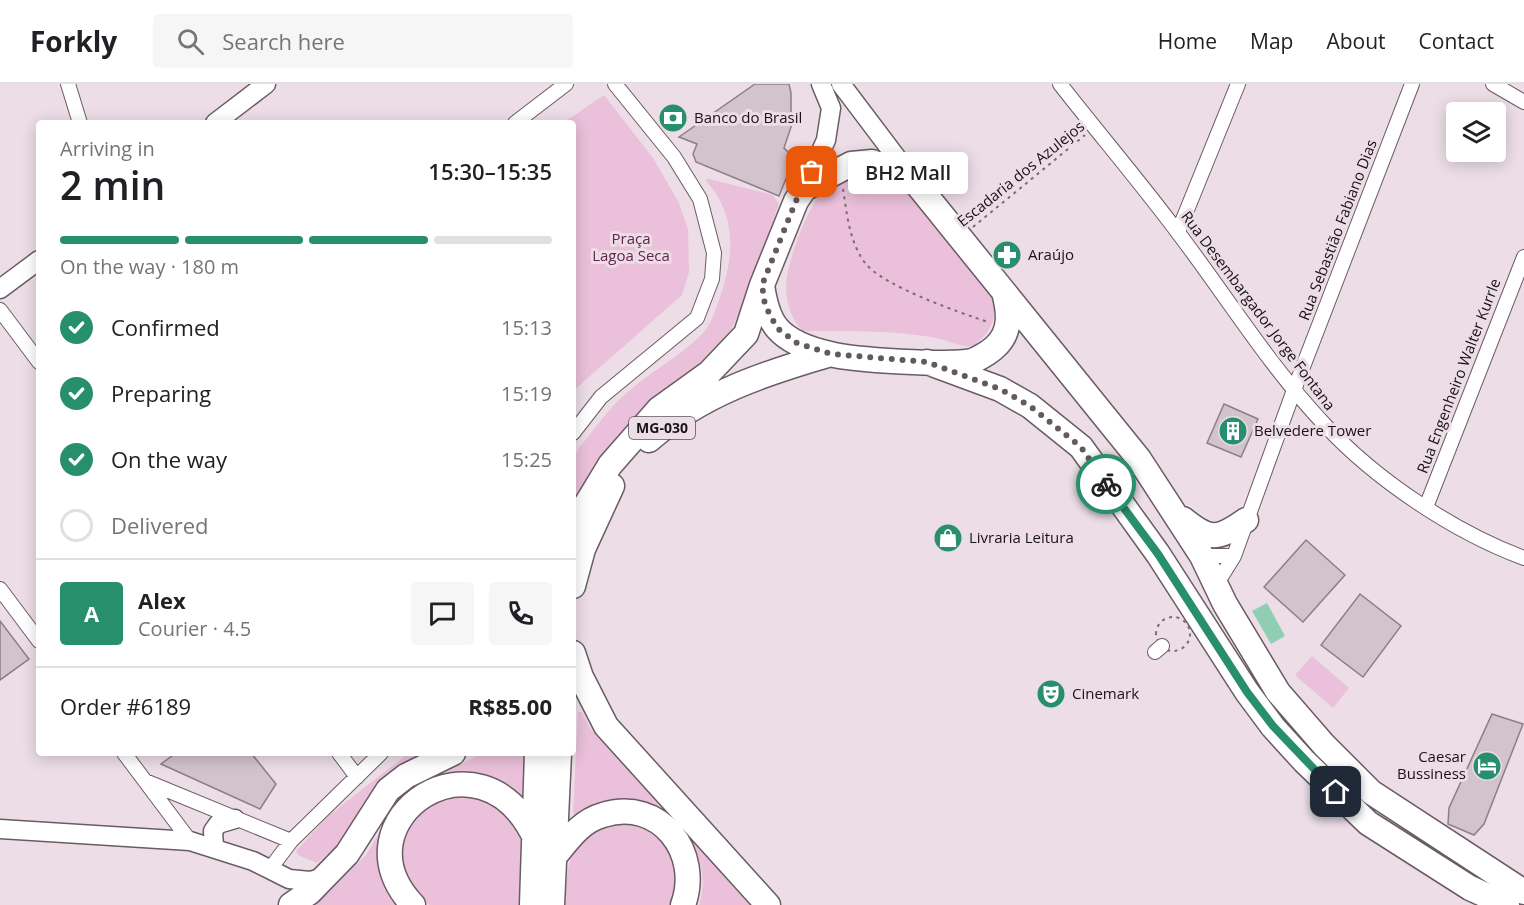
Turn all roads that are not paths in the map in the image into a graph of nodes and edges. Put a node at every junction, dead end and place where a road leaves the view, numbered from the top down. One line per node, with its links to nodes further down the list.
1 (68, 84): 12 (street)
2 (266, 84): 13 (street)
3 (566, 84): 14 (street)
4 (615, 84): 28 (street)
5 (821, 84): 16 (street)
6 (841, 84): 15 (street)
7 (1060, 84): 17 (street, Rua Desembargador Jorge Fontana)
8 (1238, 84): 17 (street)
9 (1412, 84): 27 (street, Rua Sebastião Fabiano Dias)
10 (1493, 84): 11 (street)
11 (1524, 102)
12 (79, 120)
13 (219, 120)
14 (519, 120)
15 (912, 178): 16 (highway); 22 (highway)
16 (804, 189): 20 (highway, MG-030)
17 (1178, 232): 27 (street, Rua Desembargador Jorge Fontana)
18 (1524, 257): 29 (street, Rua Engenheiro Walter Kurrle)
19 (36, 262): 21 (street)
20 (762, 285): 24 (highway); 32 (highway, MG-030)
21 (0, 289)
22 (1003, 289): 26 (highway); 30 (highway)
23 (0, 310): 25 (street)
24 (831, 354): 26 (highway, MG-030); 37 (highway, MG-030)
25 (36, 358)
26 (927, 362): 33 (highway, MG-030)
27 (1294, 390): 29 (street, Rua Desembargador Jorge Fontana); 31 (street, Rua Sebastião Fabiano Dias)
28 (576, 429)
29 (1426, 507): 36 (street, Rua Desembargador Jorge Fontana)
30 (1174, 511): 31 (highway); 34 (highway)
31 (1246, 520): 35 (street, Rua Sebastião Fabiano Dias)
32 (576, 521)
33 (1158, 554): 34 (highway); 67 (highway, MG-030)
34 (1202, 556): 35 (street); 38 (highway)
35 (1234, 556): 38 (street, Rua Sebastião Fabiano Dias)
36 (1524, 558)
37 (576, 575)
38 (1216, 585): 60 (highway)
39 (0, 589): 40 (street)
40 (36, 637)
41 (576, 662): 66 (highway)
42 (126, 756): 49 (street)
43 (341, 756): 48 (street)
44 (378, 756): 48 (street)
45 (447, 756): 58 (highway)
46 (537, 756): 52 (highway)
47 (559, 756): 56 (highway)
48 (357, 777): 54 (street)
49 (145, 781): 50 (street); 53 (street)
50 (235, 819): 54 (street); 55 (street)
51 (0, 829): 53 (street)
52 (536, 840): 61 (highway); 63 (highway)
53 (190, 841): 55 (street)
54 (291, 841): 57 (street)
55 (214, 847): 57 (street)
56 (554, 867): 64 (highway); 65 (highway)
57 (270, 869): 59 (street)
58 (326, 877): 59 (street); 62 (highway)
59 (289, 879): 62 (street)
60 (1524, 892)
61 (532, 898)
62 (291, 905)
63 (413, 905)
64 (552, 905)
65 (683, 905)
66 (768, 905)
67 (1507, 905)

